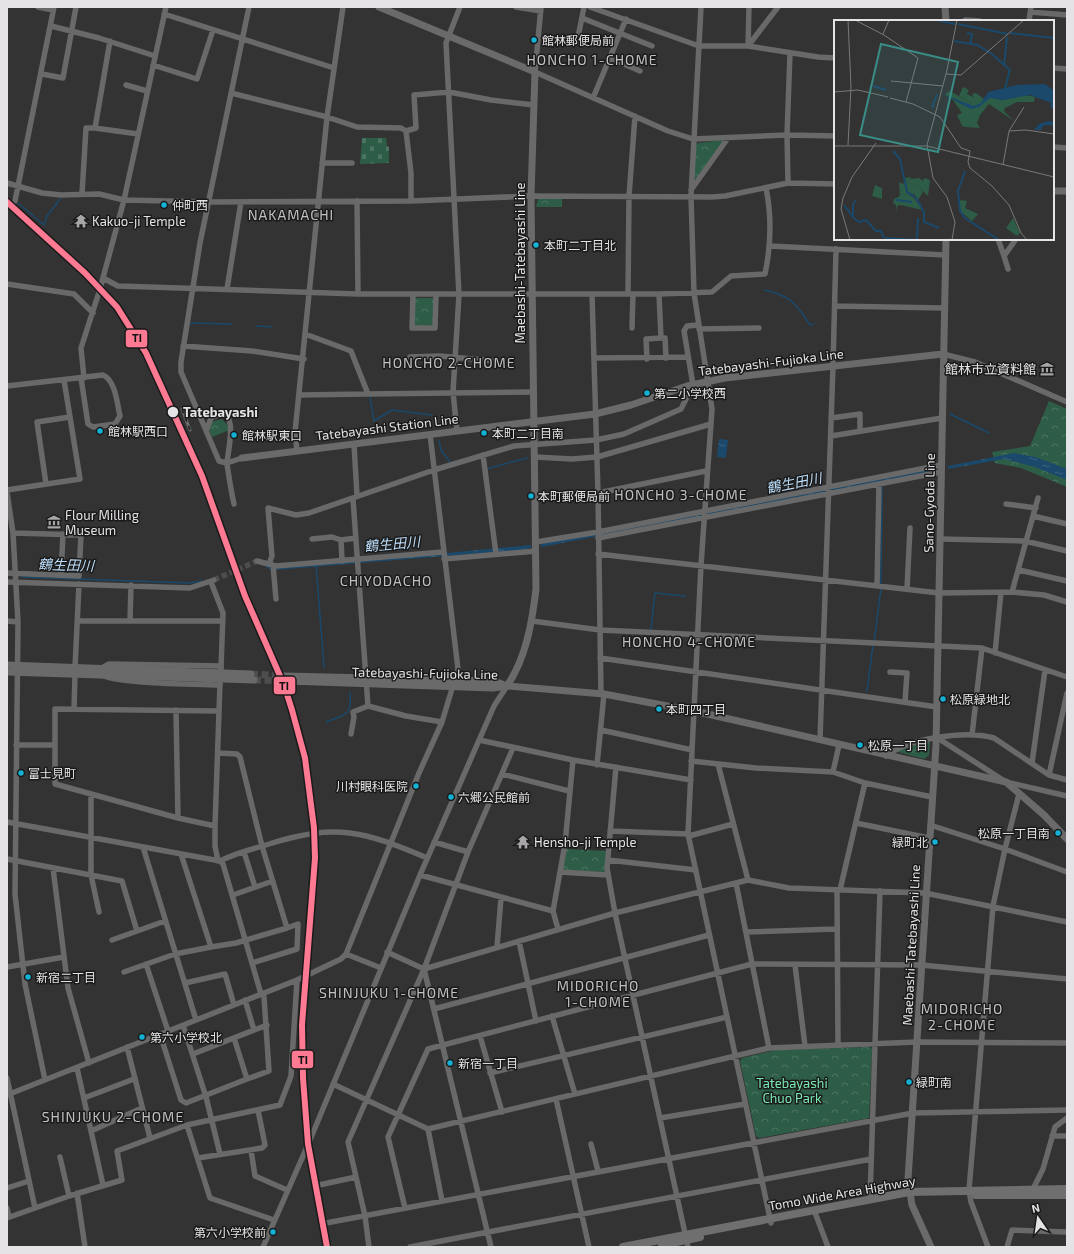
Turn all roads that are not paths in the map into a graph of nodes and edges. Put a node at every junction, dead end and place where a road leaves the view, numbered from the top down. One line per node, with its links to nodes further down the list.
1 (38, 7): 16 (street)
2 (76, 7): 27 (street)
3 (166, 7): 19 (street)
4 (249, 7): 30 (street)
5 (343, 7): 41 (street)
6 (379, 7): 29 (main road)
7 (460, 7): 29 (street)
8 (516, 7): 17 (street)
9 (584, 7): 21 (street)
10 (590, 7): 15 (street)
11 (701, 7): 34 (street)
12 (749, 7): 35 (street)
13 (778, 7): 35 (street)
14 (945, 7): 23 (main road)
15 (600, 8): 22 (street)
16 (54, 9): 25 (street)
17 (541, 9): 45 (street)
18 (1030, 9): 20 (street); 24 (street)
19 (164, 14): 26 (street); 37 (street)
20 (1067, 15)
21 (582, 18): 28 (street); 32 (street)
22 (626, 19): 28 (street); 34 (street)
23 (946, 20)
24 (1029, 20)
25 (51, 26): 27 (street); 46 (street)
26 (213, 30): 30 (street); 40 (street)
27 (72, 32): 31 (street); 46 (street)
28 (620, 34): 33 (street); 38 (street)
29 (449, 35): 45 (main road); 49 (street)
30 (242, 39): 41 (street); 50 (street)
31 (110, 41): 37 (street); 55 (street)
32 (577, 42)
33 (652, 46)
34 (699, 46): 35 (street); 61 (street)
35 (748, 46): 36 (street)
36 (790, 53): 39 (street); 58 (street)
37 (155, 56): 40 (street)
38 (610, 58): 44 (street); 51 (street)
39 (834, 58)
40 (153, 65): 48 (street)
41 (334, 68): 53 (street)
42 (1054, 68): 43 (street)
43 (1067, 69)
44 (640, 71)
45 (535, 72): 51 (street); 52 (main road, Maebashi-Tatebayashi Line)
46 (42, 74): 69 (street)
47 (126, 85): 48 (street)
48 (147, 91): 57 (street)
49 (449, 92): 52 (street); 56 (street); 77 (street)
50 (231, 93): 53 (street); 83 (street)
51 (593, 98): 54 (street)
52 (534, 105): 75 (main road, Maebashi-Tatebayashi Line)
53 (327, 116): 56 (street); 64 (street)
54 (635, 116): 61 (street); 76 (street)
55 (95, 128): 57 (street); 74 (street)
56 (406, 131): 82 (street)
57 (138, 134): 78 (street)
58 (787, 135): 59 (street); 60 (street); 67 (street)
59 (834, 136)
60 (728, 138): 61 (street); 73 (street)
61 (693, 139): 73 (street)
62 (1054, 147): 63 (street)
63 (1067, 148)
64 (322, 163): 65 (street); 80 (street)
65 (352, 163)
66 (7, 183): 69 (street)
67 (788, 183): 68 (street); 70 (street)
68 (834, 184)
69 (18, 186): 74 (street); 79 (street)
70 (766, 188): 73 (street); 88 (street)
71 (1054, 191): 72 (main road)
72 (1067, 191)
73 (691, 193): 76 (street); 97 (street)
74 (82, 194): 78 (street)
75 (531, 196): 76 (street); 77 (street); 100 (main road, Maebashi-Tatebayashi Line)
76 (629, 196): 102 (street)
77 (455, 199): 82 (street); 106 (street)
78 (124, 200): 83 (street); 93 (street)
79 (15, 201)
80 (318, 201): 81 (street); 84 (street); 98 (street)
81 (357, 201): 82 (street); 99 (street)
82 (411, 201)
83 (208, 202): 84 (street); 95 (street)
84 (241, 202): 96 (street)
85 (946, 240): 90 (main road, Sano-Gyoda Line)
86 (998, 240): 91 (street)
87 (1015, 240): 91 (street)
88 (770, 246): 89 (street); 97 (street)
89 (836, 249): 90 (street); 107 (street)
90 (945, 255): 108 (main road, Sano-Gyoda Line)
91 (1004, 256): 92 (street)
92 (1008, 269)
93 (103, 278): 95 (street); 109 (street)
94 (7, 284): 109 (street)
95 (192, 289): 96 (street); 115 (street)
96 (227, 289): 98 (street)
97 (694, 293): 103 (street); 110 (street)
98 (310, 294): 99 (street); 113 (street)
99 (358, 294): 104 (street)
100 (532, 294): 101 (street); 106 (street); 132 (main road, Maebashi-Tatebayashi Line)
101 (592, 294): 102 (street); 119 (street)
102 (630, 294): 103 (street); 111 (street)
103 (659, 294): 114 (street)
104 (413, 295): 105 (street); 105 (street)
105 (436, 295): 106 (street)
106 (459, 295): 118 (street)
107 (835, 306): 108 (street); 125 (street)
108 (943, 308): 116 (main road, Sano-Gyoda Line)
109 (93, 313): 126 (street)
110 (698, 327): 112 (street); 121 (street); 128 (street)
111 (632, 328)
112 (759, 328)
113 (305, 334): 122 (street); 133 (street)
114 (661, 338): 120 (street); 123 (street)
115 (183, 346): 122 (street); 136 (street)
116 (943, 354): 125 (main road, Tatebayashi-Fujioka Line); 135 (street); 141 (main road, Sano-Gyoda Line)
117 (410, 357): 118 (street)
118 (455, 357): 124 (street); 131 (street)
119 (594, 358): 123 (street); 137 (street)
120 (666, 358): 121 (street); 123 (street)
121 (687, 358): 129 (street)
122 (304, 359): 134 (street)
123 (647, 359)
124 (495, 361)
125 (833, 366): 128 (main road, Tatebayashi-Fujioka Line); 140 (street)
126 (82, 378): 126 (street); 127 (street)
127 (64, 380): 130 (street); 138 (street)
128 (708, 381): 129 (main road, Tatebayashi-Fujioka Line); 143 (street)
129 (690, 385): 137 (main road, Tatebayashi-Fujioka Line); 149 (street)
130 (7, 386)
131 (453, 392): 132 (street); 133 (street); 145 (street)
132 (533, 392): 142 (main road, Maebashi-Tatebayashi Line)
133 (368, 394): 134 (street)
134 (300, 395): 153 (street)
135 (1067, 402)
136 (197, 408): 139 (street); 144 (street)
137 (595, 414): 142 (main road, Tatebayashi-Fujioka Line); 149 (street)
138 (70, 417): 162 (street); 162 (street)
139 (211, 418): 144 (street); 152 (street)
140 (831, 418): 146 (street); 148 (street)
141 (942, 418): 146 (street); 159 (main road, Sano-Gyoda Line)
142 (534, 421): 145 (main road, Tatebayashi Station Line); 151 (main road, Maebashi-Tatebayashi Line)
143 (711, 424): 156 (street); 161 (street)
144 (207, 429): 158 (street)
145 (457, 431): 147 (main road, Tatebayashi Station Line)
146 (860, 431): 148 (street)
147 (430, 434): 150 (main road, Tatebayashi Station Line); 160 (street)
148 (830, 436): 164 (street)
149 (596, 440): 151 (street); 156 (street)
150 (354, 444): 153 (main road, Tatebayashi Station Line); 167 (street)
151 (535, 444): 154 (street); 155 (main road, Maebashi-Tatebayashi Line)
152 (230, 447): 157 (street); 158 (street)
153 (297, 451): 157 (main road, Tatebayashi Station Line)
154 (483, 455): 160 (street); 187 (street)
155 (535, 457): 156 (street); 184 (main road, Maebashi-Tatebayashi Line)
156 (597, 457): 166 (street)
157 (242, 458): 158 (street)
158 (227, 463): 169 (street)
159 (941, 469): 163 (street); 164 (street); 181 (main road, Sano-Gyoda Line)
160 (434, 470): 167 (street); 189 (street)
161 (706, 471): 166 (street); 172 (street)
162 (46, 484): 165 (street)
163 (879, 484): 164 (street); 205 (street)
164 (828, 490): 172 (street); 199 (street)
165 (7, 491): 176 (street)
166 (598, 493): 178 (street)
167 (355, 498): 180 (street); 194 (street)
168 (1038, 498): 171 (street)
169 (234, 504)
170 (1006, 504): 171 (street)
171 (1036, 508): 173 (street)
172 (705, 515): 178 (street); 193 (street)
173 (1033, 516): 174 (street); 183 (street)
174 (1067, 524)
175 (910, 528): 206 (street)
176 (13, 533): 177 (street); 197 (street)
177 (63, 534): 198 (street); 198 (street)
178 (598, 535): 184 (street); 188 (street)
179 (312, 538): 182 (street)
180 (356, 538): 182 (street); 192 (street)
181 (940, 539): 183 (street); 209 (main road, Sano-Gyoda Line)
182 (340, 540): 190 (street)
183 (1026, 541): 186 (street); 195 (street)
184 (536, 542): 185 (main road, Maebashi-Tatebayashi Line)
185 (536, 551): 187 (street); 216 (main road, Maebashi-Tatebayashi Line)
186 (1067, 551)
187 (496, 552): 189 (street)
188 (598, 554): 193 (street); 218 (street)
189 (444, 555): 192 (street); 238 (street)
190 (342, 560): 192 (street); 194 (street)
191 (257, 561): 194 (street)
192 (356, 561): 237 (street)
193 (701, 565): 199 (street); 219 (street)
194 (272, 567): 210 (street)
195 (1019, 570): 200 (street); 208 (street)
196 (7, 573): 197 (street)
197 (16, 573): 198 (street); 202 (street)
198 (61, 575)
199 (826, 579): 205 (street); 220 (street)
200 (1067, 581)
201 (7, 582): 202 (street)
202 (16, 582): 203 (street); 217 (street)
203 (79, 584): 204 (street); 213 (street)
204 (131, 586): 214 (street); 215 (street)
205 (877, 586): 206 (street)
206 (908, 589): 209 (street)
207 (1001, 592): 208 (street); 209 (street); 223 (street)
208 (1012, 592): 211 (street)
209 (939, 593): 221 (main road, Sano-Gyoda Line)
210 (276, 599)
211 (1067, 602)
212 (7, 621): 217 (street)
213 (78, 621): 214 (street); 229 (street)
214 (130, 621): 215 (street)
215 (222, 621): 226 (street)
216 (532, 621): 218 (street); 240 (main road, Maebashi-Tatebayashi Line)
217 (18, 622): 227 (street)
218 (600, 630): 219 (street); 224 (street)
219 (698, 634): 220 (street); 232 (street)
220 (824, 641): 221 (street); 241 (street)
221 (938, 646): 222 (street); 246 (main road, Sano-Gyoda Line)
222 (982, 648): 223 (street); 254 (street)
223 (995, 653): 228 (street)
224 (600, 658): 232 (street); 243 (street)
225 (7, 665): 227 (main road)
226 (221, 667): 230 (street); 239 (street, bridge)
227 (17, 669): 229 (main road); 231 (main road); 258 (street)
228 (1045, 670): 235 (street); 268 (street)
229 (75, 671): 230 (main road); 247 (street)
230 (100, 671): 234 (main road); 239 (street)
231 (7, 672)
232 (696, 672): 241 (street); 250 (street)
233 (890, 672): 244 (street)
234 (253, 677)
235 (1067, 677)
236 (286, 678): 237 (main road, Tatebayashi-Fujioka Line)
237 (366, 680): 238 (main road, Tatebayashi-Fujioka Line); 245 (street)
238 (454, 683): 240 (main road, Tatebayashi-Fujioka Line); 251 (street)
239 (220, 684): 249 (street)
240 (506, 686): 243 (main road); 256 (street)
241 (822, 690): 244 (street); 257 (street)
242 (1067, 693): 274 (street)
243 (602, 694): 250 (main road); 252 (street)
244 (905, 702): 246 (street)
245 (368, 706): 251 (street); 253 (street)
246 (937, 707): 255 (main road, Sano-Gyoda Line)
247 (74, 709): 248 (street); 259 (street)
248 (176, 710): 249 (street); 284 (street)
249 (219, 711): 263 (street)
250 (694, 711): 257 (main road); 262 (street)
251 (442, 722): 296 (street)
252 (601, 730): 262 (street); 269 (street)
253 (351, 734)
254 (972, 735): 255 (street); 268 (street)
255 (936, 737): 264 (street); 271 (main road, Sano-Gyoda Line); 277 (street)
256 (479, 740): 261 (street); 297 (street)
257 (820, 740): 260 (main road)
258 (16, 745): 259 (street); 286 (street)
259 (54, 745): 281 (street)
260 (839, 745): 264 (main road); 272 (street)
261 (513, 748): 265 (street); 273 (street)
262 (692, 750): 266 (street)
263 (218, 753): 290 (street); 298 (street)
264 (886, 756): 271 (main road)
265 (573, 760): 269 (street); 279 (street)
266 (692, 761): 267 (street); 275 (street)
267 (718, 764): 272 (street); 288 (street)
268 (1032, 764): 274 (street)
269 (597, 765): 270 (street)
270 (616, 767): 275 (street); 291 (street)
271 (934, 767): 277 (main road); 283 (main road, Maebashi-Tatebayashi Line)
272 (833, 772): 278 (street)
273 (502, 774): 279 (street); 302 (street)
274 (1049, 775): 276 (street)
275 (691, 780): 292 (street)
276 (1067, 780)
277 (1006, 782): 280 (main road); 282 (street)
278 (865, 783): 283 (street); 287 (street)
279 (570, 791): 311 (street)
280 (1019, 794): 295 (main road); 300 (street)
281 (91, 795): 284 (street); 293 (street)
282 (1067, 796)
283 (932, 797): 289 (main road, Maebashi-Tatebayashi Line)
284 (178, 818): 290 (street)
285 (7, 822): 286 (street)
286 (16, 823): 293 (street); 307 (street)
287 (856, 823): 294 (street); 321 (street)
288 (733, 824): 292 (street); 316 (street)
289 (930, 825): 294 (main road, Maebashi-Tatebayashi Line); 300 (street)
290 (215, 826): 308 (street)
291 (610, 831): 292 (street); 306 (street)
292 (688, 835): 310 (street)
293 (91, 838): 299 (street); 313 (street)
294 (929, 838): 324 (main road, Maebashi-Tatebayashi Line)
295 (1067, 839)
296 (391, 842): 298 (street); 304 (street); 346 (street)
297 (434, 842): 302 (street); 304 (street)
298 (262, 846): 301 (street); 317 (street)
299 (144, 847): 303 (street); 331 (street)
300 (1005, 849): 312 (street); 327 (street)
301 (244, 852): 308 (street); 320 (street)
302 (468, 852): 319 (street)
303 (181, 854): 308 (street); 342 (street)
304 (427, 858): 314 (street)
305 (7, 859): 307 (street)
306 (608, 860): 310 (street); 315 (street)
307 (15, 861): 309 (street); 352 (street)
308 (219, 861): 325 (street)
309 (53, 868): 313 (street); 347 (street)
310 (696, 870): 323 (street)
311 (560, 872): 315 (street); 328 (street)
312 (1067, 872)
313 (91, 875): 329 (street); 336 (street)
314 (420, 875): 319 (street); 344 (street)
315 (608, 875): 330 (street)
316 (748, 880): 318 (street); 321 (street)
317 (273, 881): 320 (street); 333 (street)
318 (736, 883): 323 (street); 337 (street)
319 (455, 886): 326 (street); 359 (street)
320 (255, 887): 325 (street)
321 (838, 890): 322 (street); 335 (street)
322 (880, 891): 324 (street); 355 (street)
323 (701, 892): 330 (street); 338 (street)
324 (926, 893): 327 (street); 356 (main road, Maebashi-Tatebayashi Line)
325 (233, 895): 340 (street)
326 (501, 898): 328 (street); 343 (street)
327 (993, 906): 332 (street); 361 (street)
328 (553, 911): 334 (street)
329 (99, 912)
330 (615, 912): 334 (street); 348 (street)
331 (165, 921): 336 (street); 345 (street)
332 (1067, 922)
333 (287, 928): 340 (street); 349 (street)
334 (558, 929): 341 (street)
335 (836, 929): 337 (street); 354 (street)
336 (137, 931): 339 (street)
337 (746, 932): 351 (street)
338 (709, 935): 348 (street); 362 (street)
339 (112, 940)
340 (245, 940): 342 (street); 349 (street)
341 (519, 941): 343 (street); 366 (street)
342 (211, 947): 345 (street)
343 (497, 947): 359 (street)
344 (387, 952): 358 (street); 359 (street)
345 (175, 954): 350 (street); 365 (street)
346 (346, 954): 358 (street); 364 (street)
347 (64, 957): 352 (street); 396 (street)
348 (625, 958): 366 (street); 368 (street)
349 (252, 963): 367 (street)
350 (146, 964): 360 (street); 379 (street)
351 (752, 964): 353 (street); 362 (street); 392 (street)
352 (22, 965): 357 (street); 403 (street)
353 (795, 965): 354 (street); 390 (street)
354 (837, 965): 355 (street); 389 (street)
355 (877, 965): 356 (street); 386 (street)
356 (921, 965): 361 (street); 384 (main road, Maebashi-Tatebayashi Line)
357 (7, 967)
358 (381, 968): 404 (street)
359 (424, 969): 371 (street); 409 (street)
360 (124, 972)
361 (988, 972): 363 (street); 385 (street)
362 (718, 973): 368 (street); 373 (street)
363 (1067, 979)
364 (297, 980): 367 (street); 413 (street)
365 (185, 983): 370 (street); 374 (street)
366 (528, 984): 371 (street); 375 (street)
367 (261, 994): 369 (street); 377 (street)
368 (633, 995): 372 (street); 382 (street)
369 (246, 1000): 370 (street); 378 (street)
370 (234, 1005): 374 (street)
371 (434, 1009): 388 (street)
372 (552, 1016): 375 (street); 394 (street)
373 (726, 1017): 382 (street); 395 (street)
374 (196, 1020): 376 (street)
375 (536, 1020): 381 (street)
376 (183, 1025): 379 (street); 393 (street)
377 (267, 1025): 378 (street); 402 (street)
378 (254, 1030): 383 (street)
379 (168, 1031): 380 (street)
380 (160, 1034): 391 (street); 407 (street)
381 (480, 1036): 388 (street); 398 (street)
382 (642, 1036): 394 (street); 399 (street)
383 (234, 1038): 393 (street); 402 (street)
384 (917, 1042): 385 (street); 386 (street); 417 (main road, Maebashi-Tatebayashi Line)
385 (982, 1042): 387 (street); 416 (street)
386 (874, 1043): 389 (street); 422 (street)
387 (1067, 1043)
388 (442, 1045): 418 (street); 423 (street)
389 (838, 1045): 390 (street)
390 (805, 1046): 392 (street)
391 (127, 1047): 396 (street); 401 (street)
392 (769, 1048): 395 (street)
393 (193, 1054): 407 (street)
394 (563, 1055): 398 (street); 406 (street)
395 (735, 1056): 399 (street); 411 (street)
396 (89, 1063): 397 (street)
397 (77, 1068): 403 (street); 408 (street)
398 (490, 1073): 415 (street)
399 (651, 1076): 406 (street); 419 (street)
400 (7, 1078): 405 (street)
401 (134, 1079): 408 (street); 412 (street)
402 (247, 1079): 407 (street)
403 (45, 1080): 405 (street)
404 (332, 1084): 409 (street); 448 (street)
405 (9, 1094): 442 (street)
406 (575, 1094): 410 (street)
407 (206, 1097): 421 (street)
408 (84, 1098): 426 (street)
409 (366, 1099): 418 (street); 440 (street)
410 (556, 1099): 415 (street); 439 (street)
411 (745, 1104): 419 (street); 430 (street)
412 (142, 1108): 426 (street); 429 (street)
413 (258, 1110): 421 (street); 432 (street)
414 (1067, 1110): 416 (street)
415 (502, 1112): 423 (street)
416 (975, 1112): 417 (street); 449 (street)
417 (912, 1113): 422 (street); 452 (main road, Maebashi-Tatebayashi Line)
418 (398, 1115): 425 (street); 460 (street)
419 (660, 1118): 436 (street)
420 (1067, 1118): 427 (street)
421 (212, 1120): 424 (street); 433 (street)
422 (872, 1120): 430 (street); 437 (street)
423 (461, 1122): 425 (street); 451 (street)
424 (187, 1125): 429 (street); 435 (street)
425 (428, 1129): 457 (street)
426 (91, 1131): 443 (street)
427 (1052, 1136): 428 (street); 446 (street)
428 (1067, 1136)
429 (150, 1138): 443 (street)
430 (753, 1142): 436 (street); 441 (street)
431 (591, 1144): 438 (street)
432 (251, 1150): 433 (street); 448 (street)
433 (220, 1154): 435 (street)
434 (60, 1157): 454 (street)
435 (198, 1158): 465 (street)
436 (669, 1158): 438 (street); 455 (street)
437 (871, 1159): 441 (street); 456 (street)
438 (598, 1171): 439 (street)
439 (573, 1176): 451 (street); 462 (street)
440 (356, 1177): 444 (street); 463 (street)
441 (761, 1179): 455 (street); 466 (street)
442 (29, 1181): 445 (street); 459 (street)
443 (103, 1185): 450 (street)
444 (319, 1185)
445 (7, 1188)
446 (1033, 1189): 447 (highway, Tomo Wide Area Highway); 449 (highway, Tomo Wide Area Highway)
447 (1067, 1189)
448 (287, 1190): 465 (street)
449 (970, 1192): 452 (highway, Tomo Wide Area Highway); 453 (highway, Tomo Wide Area Highway); 481 (street)
450 (77, 1193): 454 (street); 471 (street)
451 (478, 1194): 457 (street); 468 (street)
452 (910, 1194): 456 (highway, Tomo Wide Area Highway); 461 (highway, Tomo Wide Area Highway); 480 (main road)
453 (1067, 1195)
454 (69, 1196): 459 (street)
455 (677, 1196): 462 (street); 470 (street)
456 (870, 1199): 461 (highway, Tomo Wide Area Highway)
457 (442, 1201): 460 (street)
458 (7, 1208): 464 (street)
459 (35, 1208): 464 (street)
460 (405, 1208): 463 (street)
461 (815, 1212): 466 (highway, Tomo Wide Area Highway); 479 (street)
462 (582, 1214): 468 (street); 476 (street)
463 (364, 1216): 467 (street); 473 (street)
464 (8, 1217)
465 (274, 1220): 472 (street)
466 (770, 1221): 470 (highway, Tomo Wide Area Highway)
467 (326, 1223)
468 (487, 1232): 474 (street); 475 (street)
469 (1067, 1232): 482 (street)
470 (687, 1240): 477 (highway, Tomo Wide Area Highway); 478 (highway, Tomo Wide Area Highway)
471 (85, 1247)
472 (263, 1247)
473 (369, 1247)
474 (410, 1247)
475 (491, 1247)
476 (589, 1247)
477 (624, 1247)
478 (651, 1247)
479 (828, 1247)
480 (931, 1247)
481 (988, 1247)
482 (1008, 1247)

